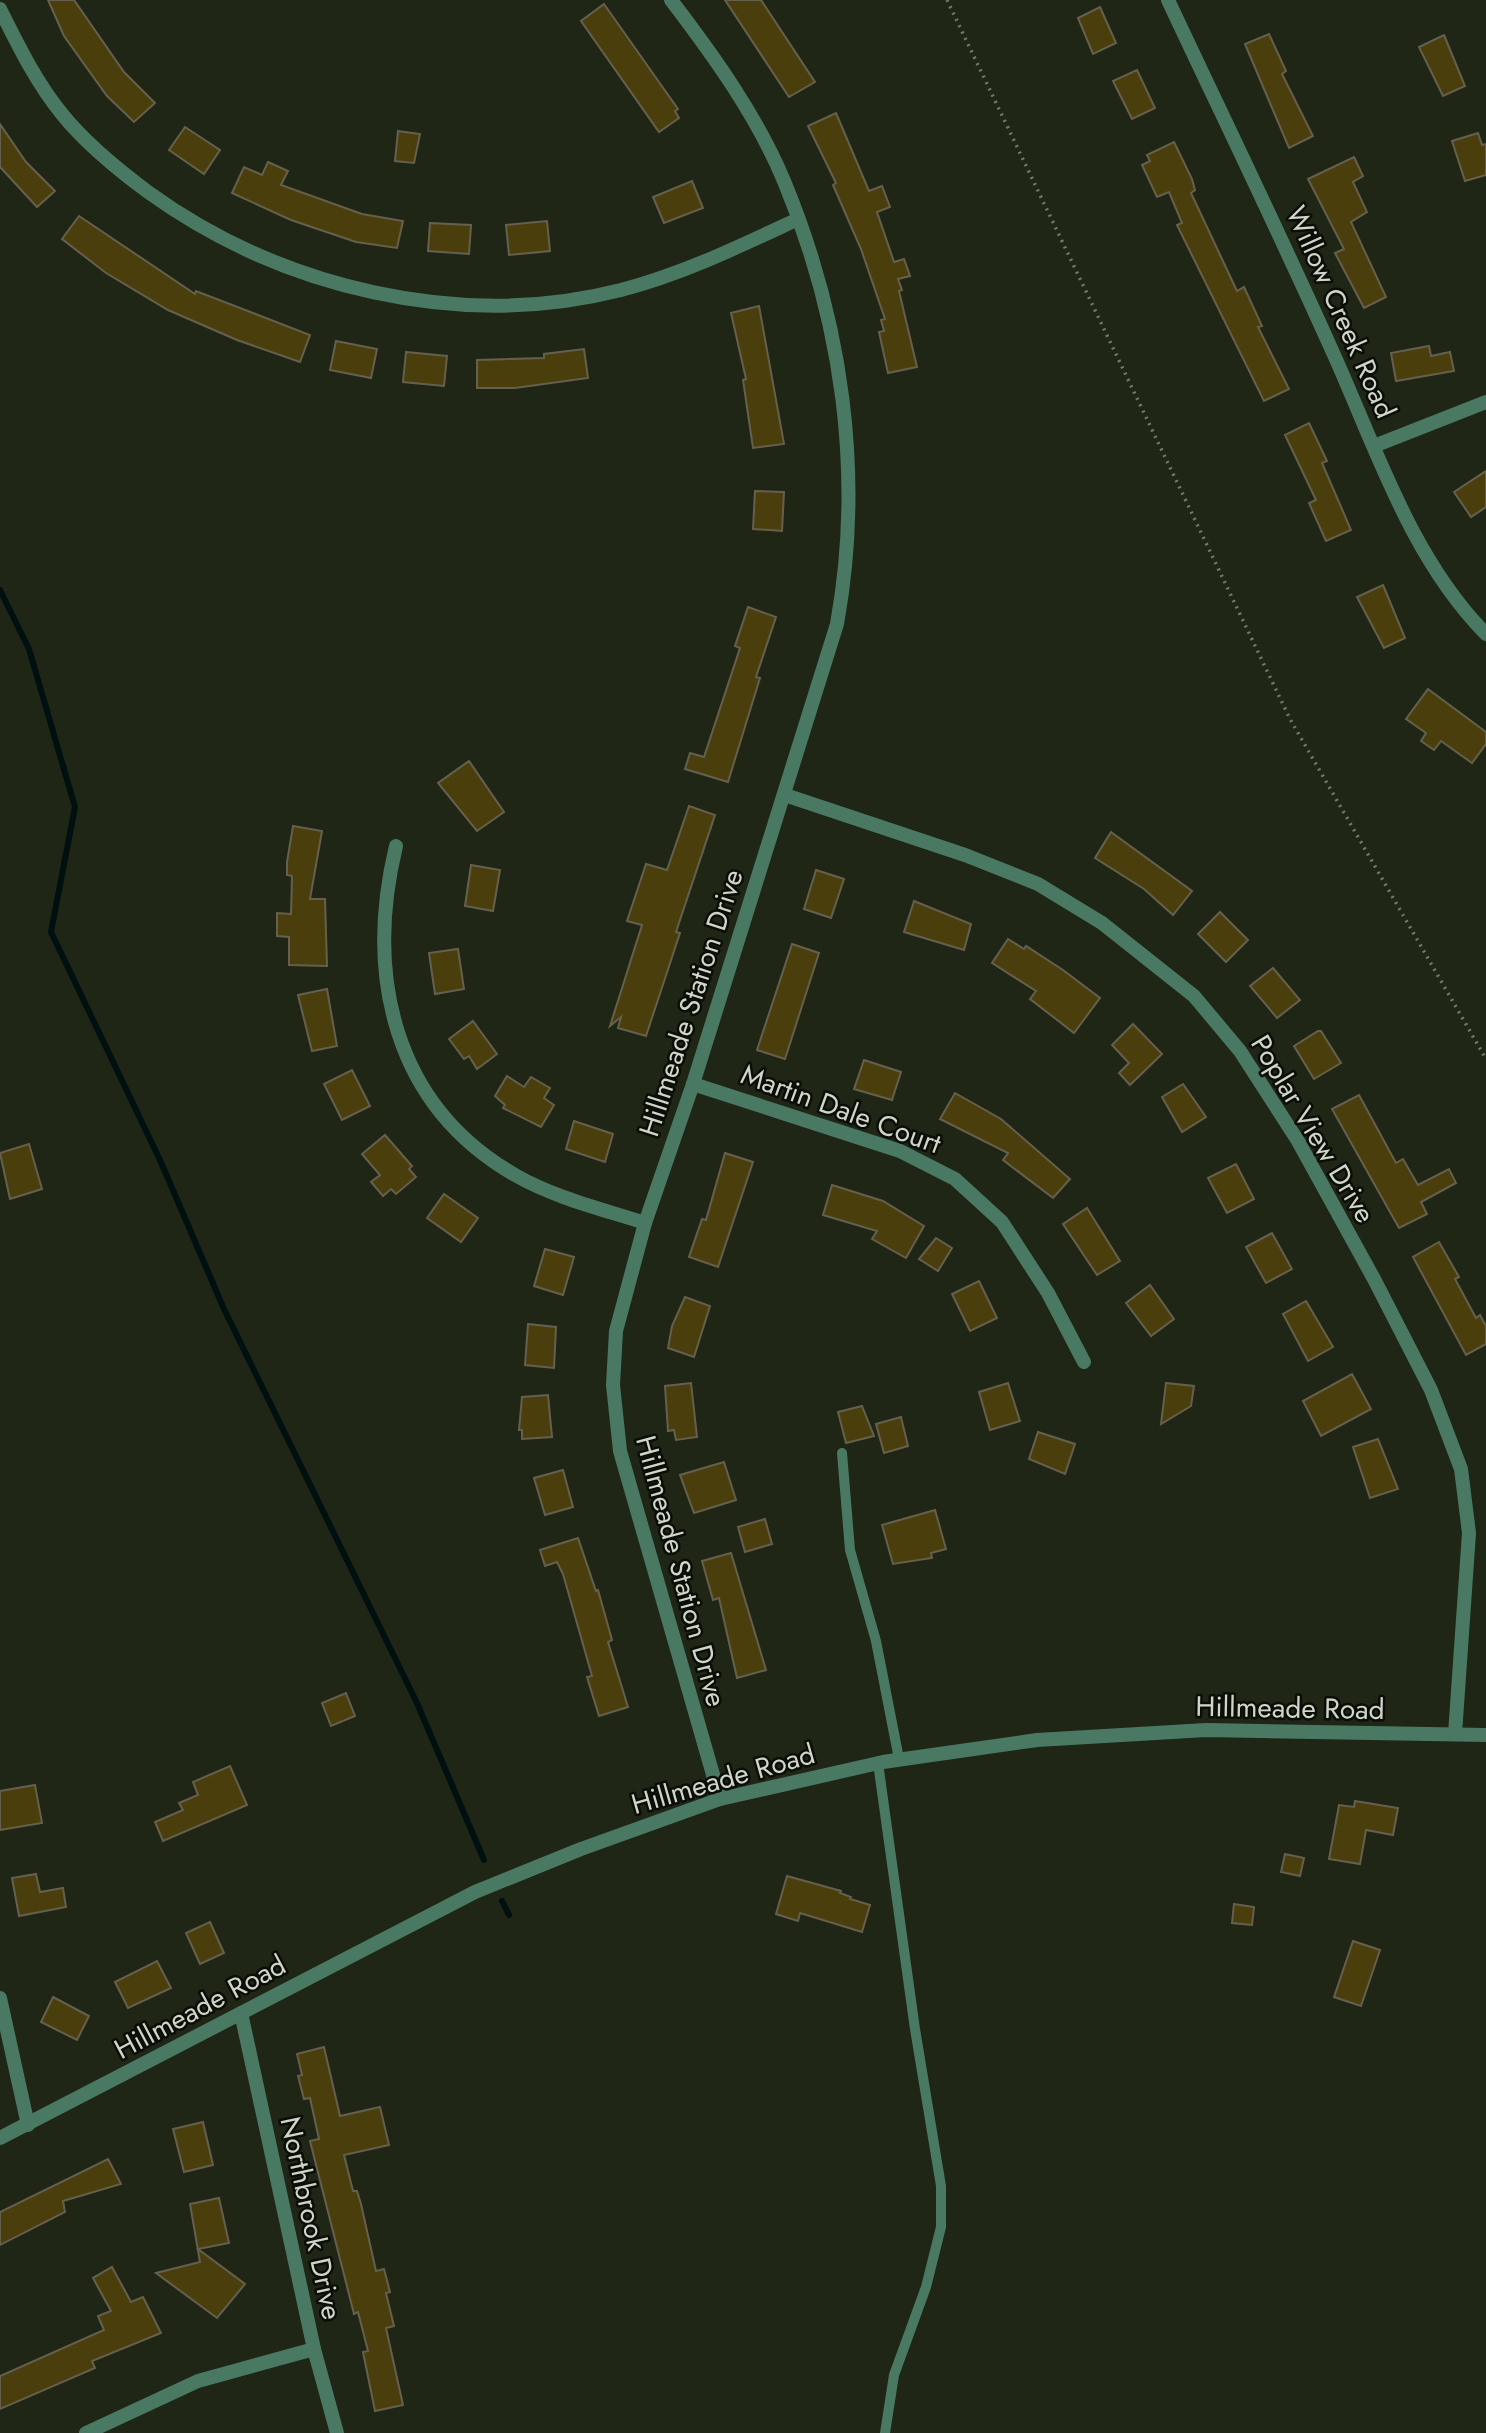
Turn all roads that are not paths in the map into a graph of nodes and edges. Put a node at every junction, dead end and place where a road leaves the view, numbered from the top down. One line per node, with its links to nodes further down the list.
1 (671, 0): 4 (street, Hillmeade Station Drive)
2 (1168, 0): 6 (street, Willow Creek Road)
3 (0, 9): 4 (street)
4 (797, 219): 8 (street, Hillmeade Station Drive)
5 (1486, 402): 6 (street)
6 (1374, 446): 7 (street, Willow Creek Road)
7 (1486, 634)
8 (785, 796): 10 (street, Hillmeade Station Drive); 14 (street, Poplar View Drive)
9 (396, 846): 11 (street)
10 (694, 1084): 11 (street, Hillmeade Station Drive); 12 (street, Martin Dale Court)
11 (645, 1223): 18 (street, Hillmeade Station Drive)
12 (1084, 1362)
13 (842, 1453): 16 (lane)
14 (1455, 1734): 15 (street, Hillmeade Road); 16 (street, Hillmeade Road)
15 (1486, 1735)
16 (899, 1759): 17 (street, Hillmeade Road)
17 (878, 1763): 18 (street, Hillmeade Road); 26 (lane)
18 (720, 1799): 20 (street, Hillmeade Road)
19 (0, 1998): 21 (street)
20 (241, 2013): 21 (street, Hillmeade Road); 23 (street, Northbrook Drive)
21 (27, 2125): 22 (street, Hillmeade Road)
22 (0, 2138)
23 (314, 2349): 24 (street); 25 (street, Northbrook Drive)
24 (86, 2433)
25 (337, 2433)
26 (885, 2433)

